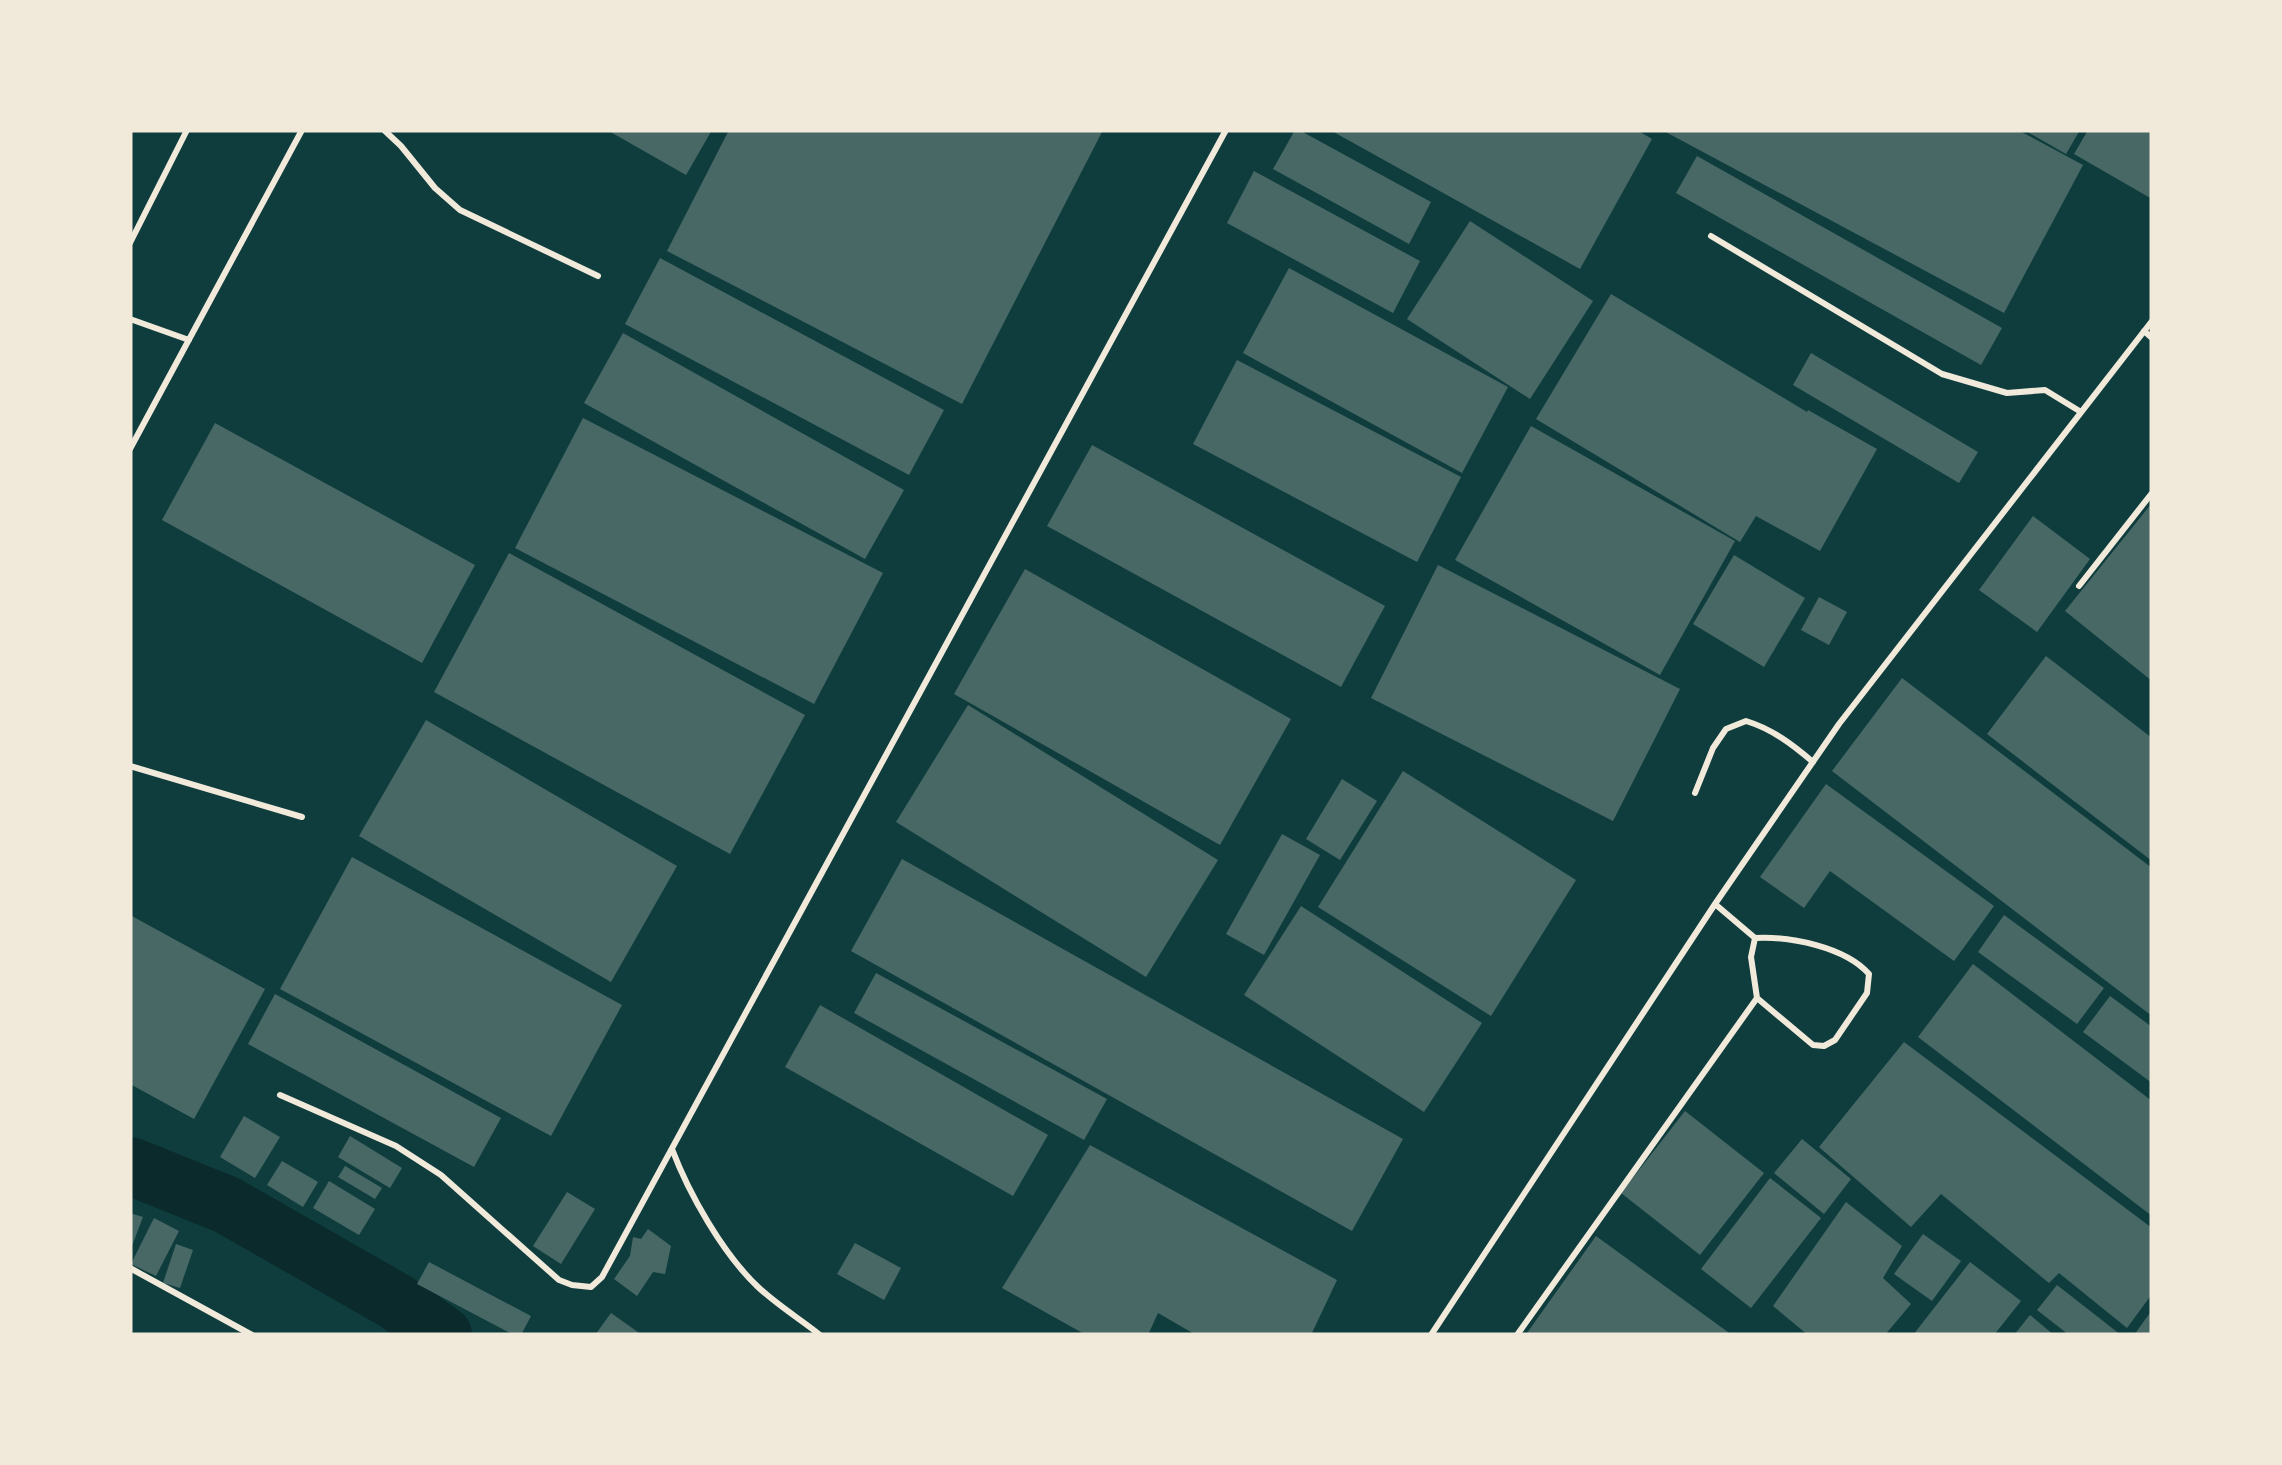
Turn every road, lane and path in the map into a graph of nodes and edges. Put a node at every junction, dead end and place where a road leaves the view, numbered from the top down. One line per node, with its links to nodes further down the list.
1 (187, 130): 6 (lane)
2 (302, 130): 12 (lane)
3 (384, 130): 7 (lane)
4 (1226, 130): 25 (lane)
5 (1711, 236): 13 (lane)
6 (130, 243)
7 (598, 276)
8 (130, 319): 12 (lane)
9 (2152, 321): 10 (lane)
10 (2144, 331): 11 (lane); 13 (lane)
11 (2152, 338)
12 (188, 340): 14 (lane)
13 (2080, 412): 17 (lane)
14 (130, 449)
15 (2152, 494): 16 (lane)
16 (2079, 586)
17 (1813, 762): 19 (lane); 21 (lane)
18 (130, 766): 20 (lane)
19 (1695, 794)
20 (302, 817)
21 (1715, 904): 22 (lane); 29 (lane)
22 (1755, 938): 23 (lane); 23 (lane)
23 (1757, 998): 30 (lane)
24 (280, 1095): 25 (lane)
25 (672, 1148): 28 (lane)
26 (130, 1268): 27 (lane)
27 (252, 1335)
28 (820, 1335)
29 (1430, 1335)
30 (1518, 1335)

